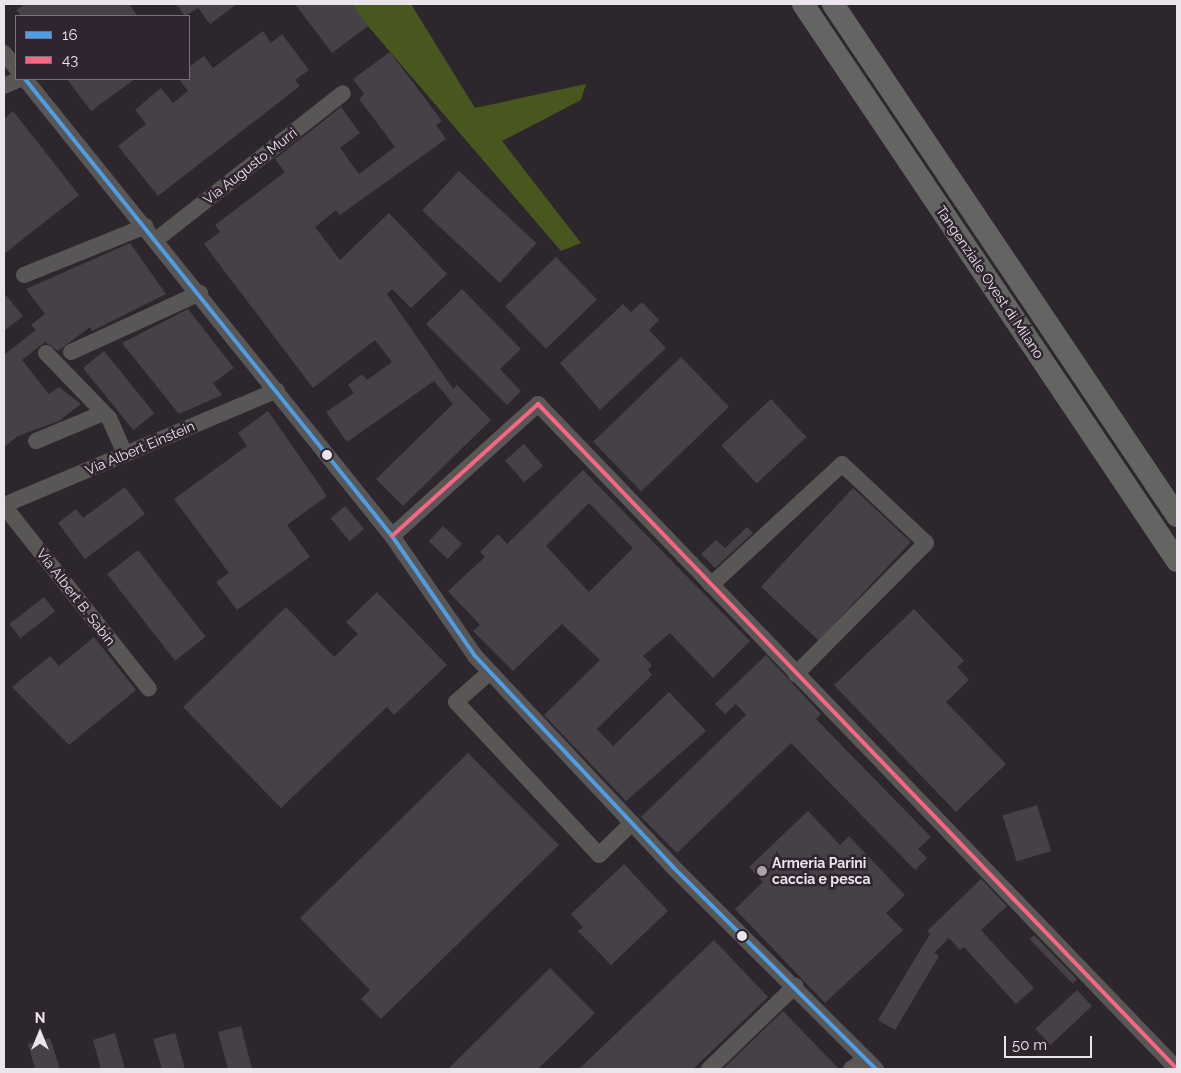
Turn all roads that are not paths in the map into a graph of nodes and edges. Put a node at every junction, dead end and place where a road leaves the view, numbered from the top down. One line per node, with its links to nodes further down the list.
1 (803, 4): 22 (highway, Tangenziale Ovest di Milano)
2 (833, 4): 20 (highway, Tangenziale Ovest di Milano)
3 (4, 53): 4 (street)
4 (15, 67)
5 (18, 80): 7 (street)
6 (26, 80): 9 (street)
7 (4, 86)
8 (343, 93): 10 (street, Via Augusto Murri)
9 (146, 226): 10 (street); 11 (street)
10 (157, 238): 12 (street)
11 (24, 275)
12 (200, 293): 13 (street); 15 (street)
13 (70, 352)
14 (46, 353): 16 (street)
15 (277, 390): 18 (street, Via Albert Einstein); 21 (street)
16 (103, 412): 17 (street); 18 (street)
17 (36, 441)
18 (125, 454): 19 (street, Via Albert Einstein)
19 (4, 505): 26 (street, Via Albert B. Sabin)
20 (1177, 516)
21 (392, 536): 23 (street); 24 (street)
22 (1177, 560)
23 (711, 585): 25 (street); 25 (street)
24 (490, 672): 27 (street); 27 (street)
25 (798, 676): 32 (street)
26 (149, 689)
27 (632, 823): 28 (street)
28 (795, 986): 29 (street); 30 (street)
29 (871, 1064): 31 (street)
30 (709, 1069)
31 (852, 1069)
32 (1177, 1069)

